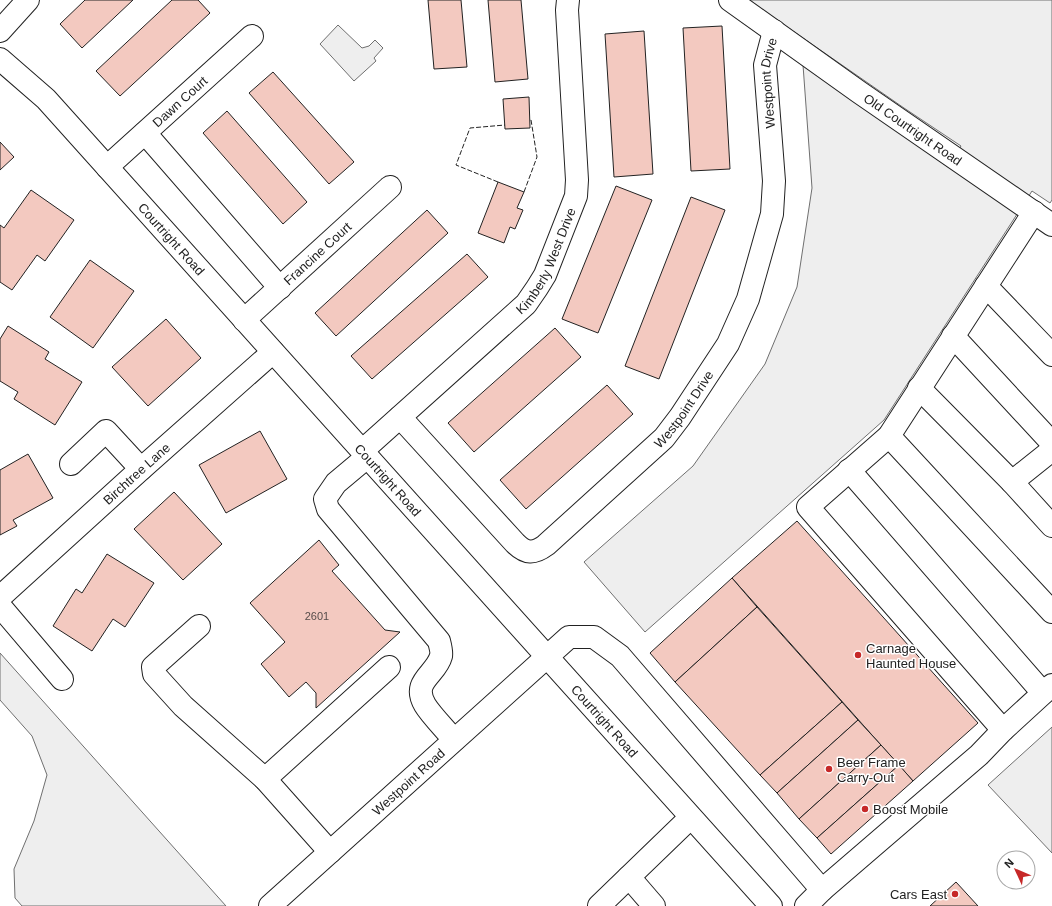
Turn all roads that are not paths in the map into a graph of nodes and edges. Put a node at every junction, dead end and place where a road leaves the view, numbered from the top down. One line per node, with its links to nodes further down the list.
1 (28, 0): 4 (street)
2 (568, 0): 20 (street, Kimberly West Drive)
3 (730, 0): 5 (street, Old Courtright Road)
4 (0, 31)
5 (774, 31): 11 (street, Old Courtright Road); 20 (street, Westpoint Drive)
6 (252, 36): 8 (street, Dawn Court)
7 (0, 59): 9 (street, Courtright Road)
8 (144, 133): 9 (street, Dawn Court); 14 (street)
9 (107, 167): 15 (street, Courtright Road)
10 (390, 187): 14 (street, Francine Court)
11 (1034, 212): 12 (street, Old Courtright Road); 13 (street)
12 (1052, 225)
13 (986, 286): 16 (street); 18 (street)
14 (280, 288): 15 (street, Francine Court)
15 (244, 320): 17 (street, Courtright Road)
16 (953, 336): 19 (street); 22 (street)
17 (273, 352): 24 (street, Courtright Road); 26 (street, Birchtree Lane)
18 (1052, 355)
19 (919, 388): 21 (street); 28 (street)
20 (400, 417): 24 (street, Kimberly West Drive)
21 (888, 436): 27 (street); 32 (street)
22 (1052, 443)
23 (1052, 450): 28 (street)
24 (365, 454): 34 (street, Courtright Road); 39 (street, Kimberly West Drive)
25 (71, 464): 26 (street)
26 (141, 469): 30 (street, Birchtree Lane)
27 (849, 470): 37 (street); 38 (street)
28 (1012, 482): 29 (street)
29 (1052, 526)
30 (0, 596)
31 (0, 606): 36 (street)
32 (1052, 612)
33 (199, 626): 40 (street)
34 (546, 657): 39 (street, Westpoint Road); 41 (street, Courtright Road); 44 (street, Westpoint Road)
35 (389, 667): 40 (street)
36 (62, 679)
37 (1048, 689): 38 (street)
38 (1003, 730): 44 (street)
39 (454, 740): 42 (street, Westpoint Road)
40 (266, 779): 42 (street)
41 (690, 818): 43 (street); 45 (street, Courtright Road)
42 (330, 852): 46 (street, Westpoint Road)
43 (629, 877): 47 (street); 48 (street)
44 (822, 890): 49 (street)
45 (762, 903)
46 (270, 906)
47 (599, 906)
48 (654, 906)
49 (806, 906)

